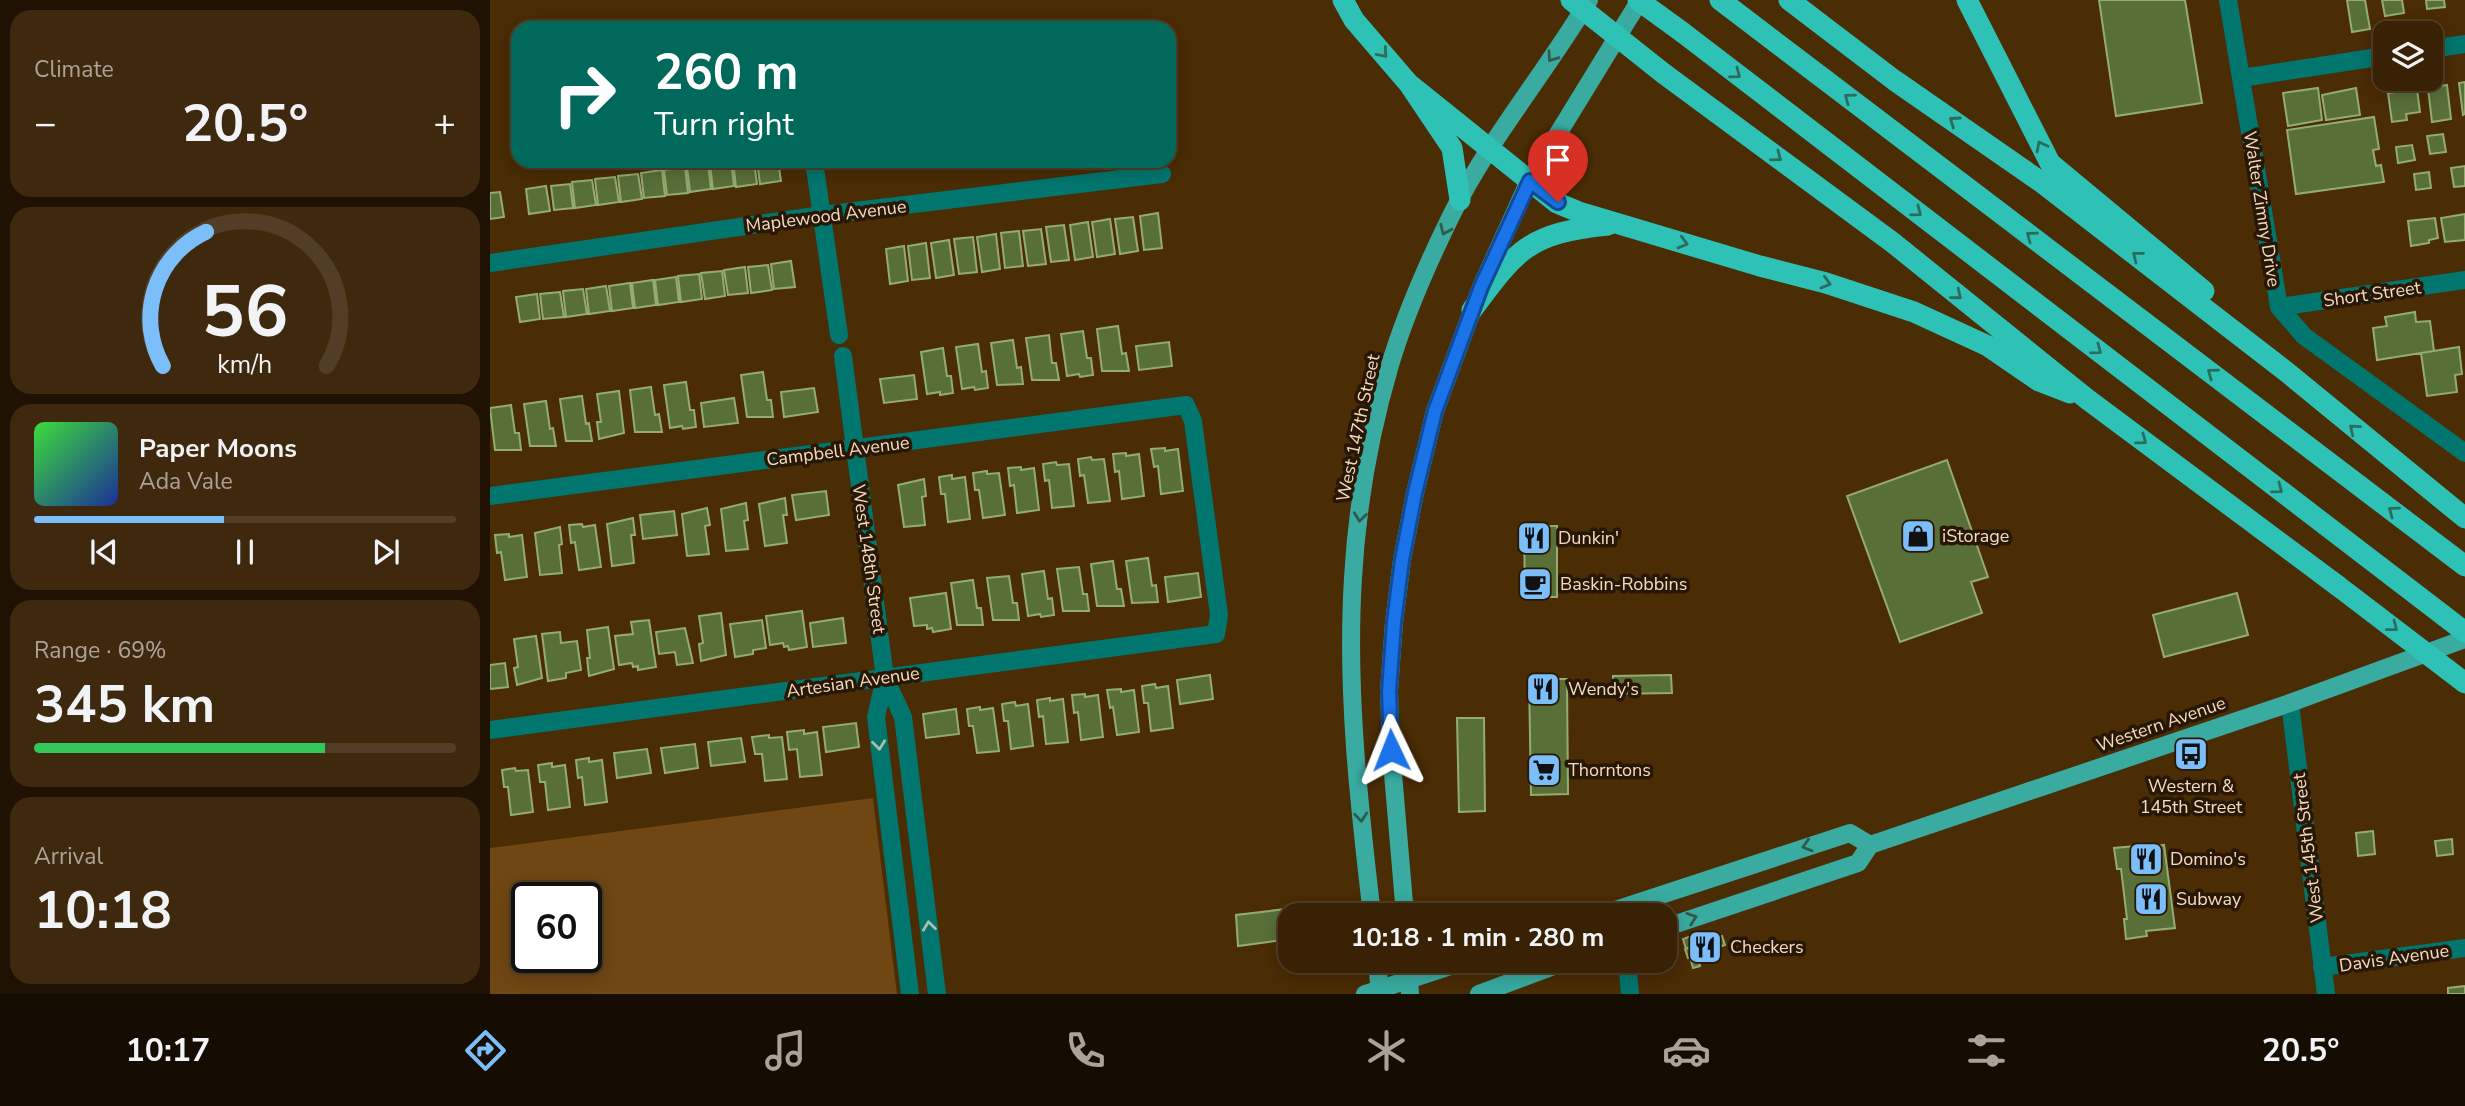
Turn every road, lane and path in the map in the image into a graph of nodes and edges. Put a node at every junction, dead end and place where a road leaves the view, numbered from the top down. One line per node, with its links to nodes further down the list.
1 (1343, 0): 13 (highway, one-way to 13)
2 (1571, 0): 28 (highway, one-way to 28, bridge)
3 (1589, 0): 14 (main road, West 147th Street, one-way to 14)
4 (1639, 0): 17 (main road); 34 (highway, one-way to 34, bridge)
5 (1720, 0): 33 (highway, one-way to 5)
6 (1789, 0): 27 (highway, one-way to 6)
7 (1968, 0): 27 (highway, one-way to 7)
8 (2228, 0): 12 (street, Walter Zimny Drive)
9 (2465, 44): 10 (street)
10 (2443, 47)
11 (2373, 58): 12 (street)
12 (2241, 78): 23 (street, Walter Zimny Drive)
13 (1409, 84): 14 (highway); 18 (highway)
14 (1489, 148): 17 (highway); 18 (main road, West 147th Street)
15 (815, 168): 19 (street)
16 (1162, 174): 19 (street, Maplewood Avenue)
17 (1530, 181): 20 (highway); 24 (main road)
18 (1460, 200): 44 (main road, West 147th Street, one-way to 44)
19 (822, 215): 21 (street, Maplewood Avenue); 25 (street)
20 (1618, 224): 24 (highway); 28 (highway, one-way to 28)
21 (490, 263)
22 (2465, 280): 23 (street, Short Street)
23 (2279, 307): 30 (street, Walter Zimny Drive)
24 (1472, 310): 45 (main road)
25 (839, 335)
26 (843, 356): 29 (street, West 148th Street)
27 (2288, 373): 32 (highway, one-way to 27)
28 (2087, 399): 38 (highway, one-way to 38, bridge)
29 (855, 449): 31 (street, Campbell Avenue); 35 (street, Campbell Avenue); 37 (street, West 148th Street)
30 (2465, 453)
31 (490, 496)
32 (2465, 517)
33 (2465, 566)
34 (2465, 632)
35 (1216, 634): 37 (street, Artesian Avenue)
36 (2465, 639): 39 (main road, Western Avenue)
37 (885, 678): 40 (street, Artesian Avenue); 42 (street, West 148th Street); 43 (street, West 148th Street, one-way to 43)
38 (2465, 683)
39 (2290, 702): 41 (main road, Western Avenue); 49 (street, West 145th Street)
40 (490, 730)
41 (1870, 845): 46 (main road, one-way to 46); 47 (main road, Western Avenue, one-way to 41)
42 (921, 862): 43 (street); 58 (street, West 148th Street, one-way to 42)
43 (895, 865): 57 (street, West 148th Street)
44 (1371, 903)
45 (1404, 903)
46 (1637, 903)
47 (1677, 924)
48 (2465, 948): 49 (street, Davis Avenue)
49 (2322, 967): 62 (street, West 145th Street)
50 (1376, 973): 56 (main road)
51 (1440, 973): 55 (main road)
52 (1531, 973): 59 (main road)
53 (1531, 973): 60 (main road)
54 (1628, 973): 61 (street)
55 (1410, 987): 56 (main road)
56 (1375, 992)
57 (910, 994)
58 (937, 994)
59 (1479, 994)
60 (1497, 994)
61 (1630, 994)
62 (2326, 994)

